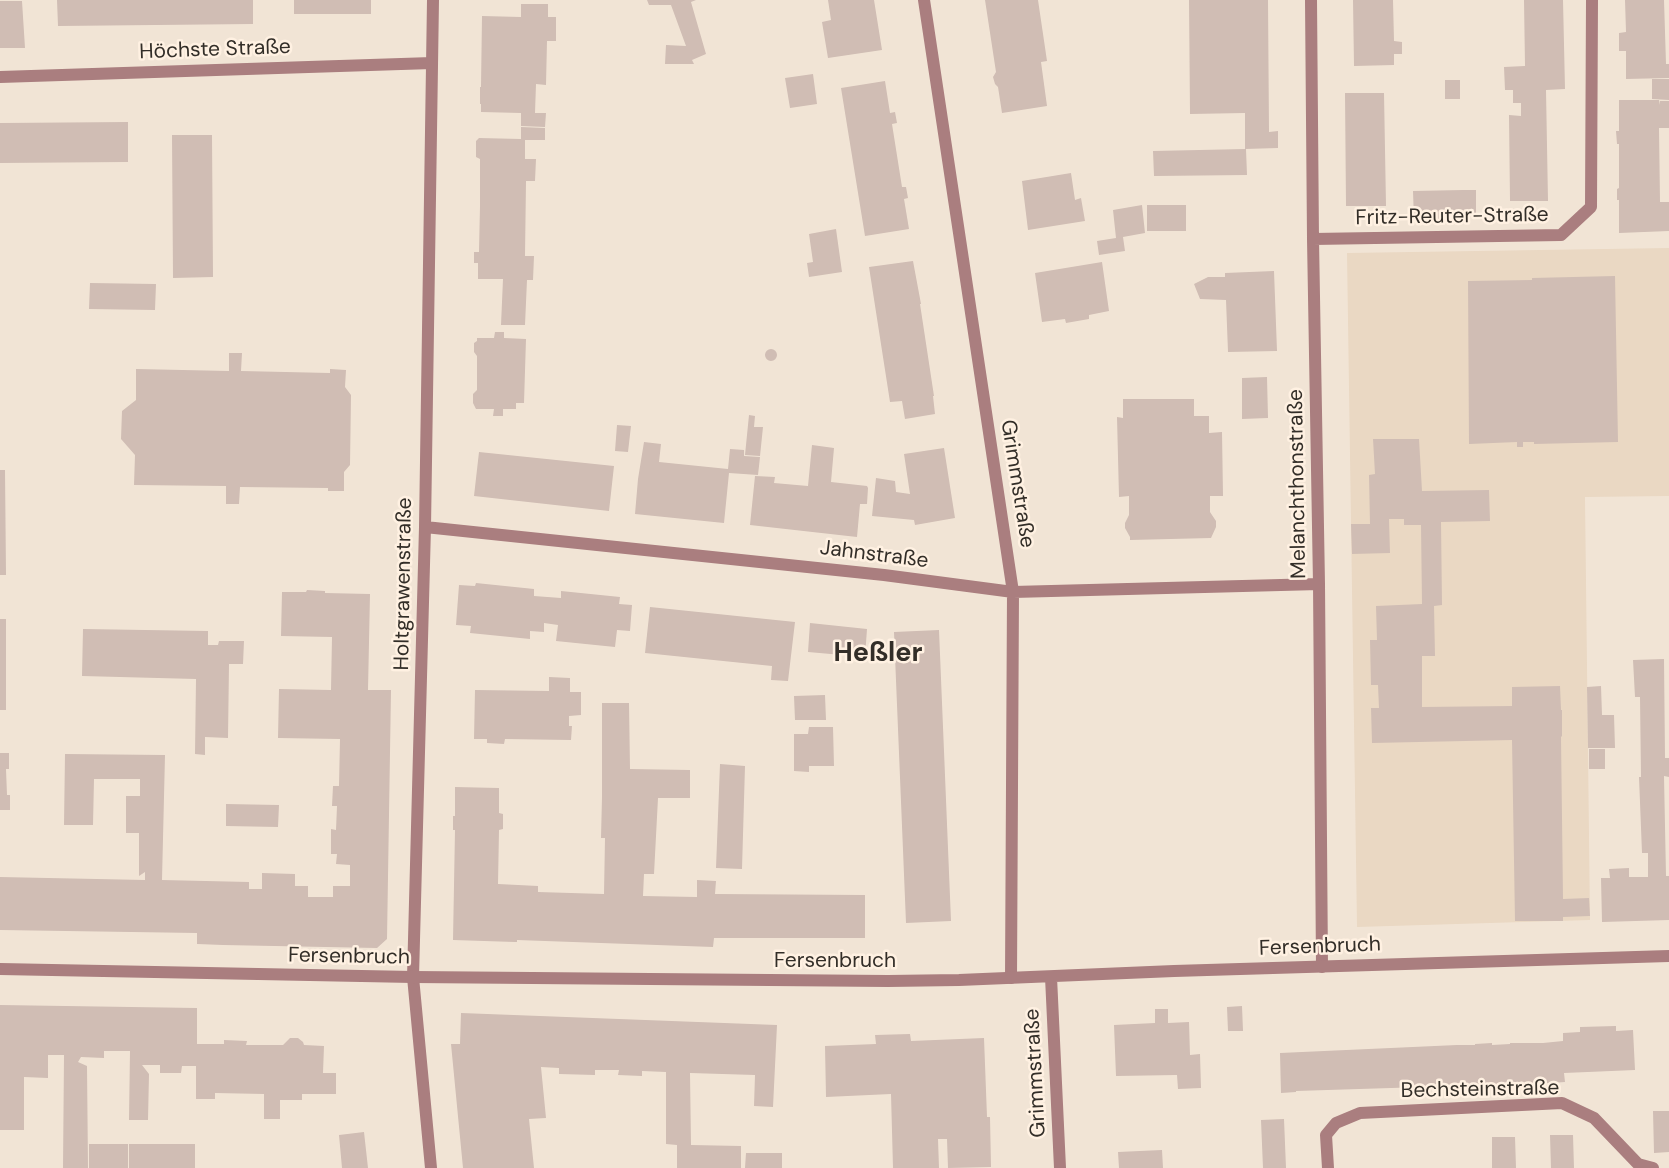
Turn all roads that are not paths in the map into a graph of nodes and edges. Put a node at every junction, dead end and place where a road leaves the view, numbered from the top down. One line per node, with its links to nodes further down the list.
1 (433, 0): 5 (street, Holtgrawenstraße)
2 (924, 0): 10 (street, Grimmstraße)
3 (1311, 0): 7 (street, Melanchthonstraße)
4 (1592, 0): 7 (street, Fritz-Reuter-Straße)
5 (432, 63): 6 (street, Höchste Straße); 8 (street, Holtgrawenstraße)
6 (0, 76)
7 (1313, 239): 9 (street, Melanchthonstraße)
8 (425, 527): 10 (street, Jahnstraße); 14 (street, Holtgrawenstraße)
9 (1319, 584): 10 (street, Jahnstraße); 12 (street, Melanchthonstraße)
10 (1013, 592): 16 (street, Grimmstraße)
11 (1669, 956): 12 (street, Fersenbruch)
12 (1322, 966): 15 (street, Fersenbruch)
13 (0, 969): 14 (street, Fersenbruch)
14 (413, 977): 16 (street, Fersenbruch); 17 (street, Holtgrawenstraße)
15 (1051, 977): 16 (street, Fersenbruch); 18 (street, Grimmstraße)
16 (1011, 978)
17 (431, 1168)
18 (1060, 1168)
19 (1328, 1168): 20 (street, Bechsteinstraße)
20 (1653, 1168)

